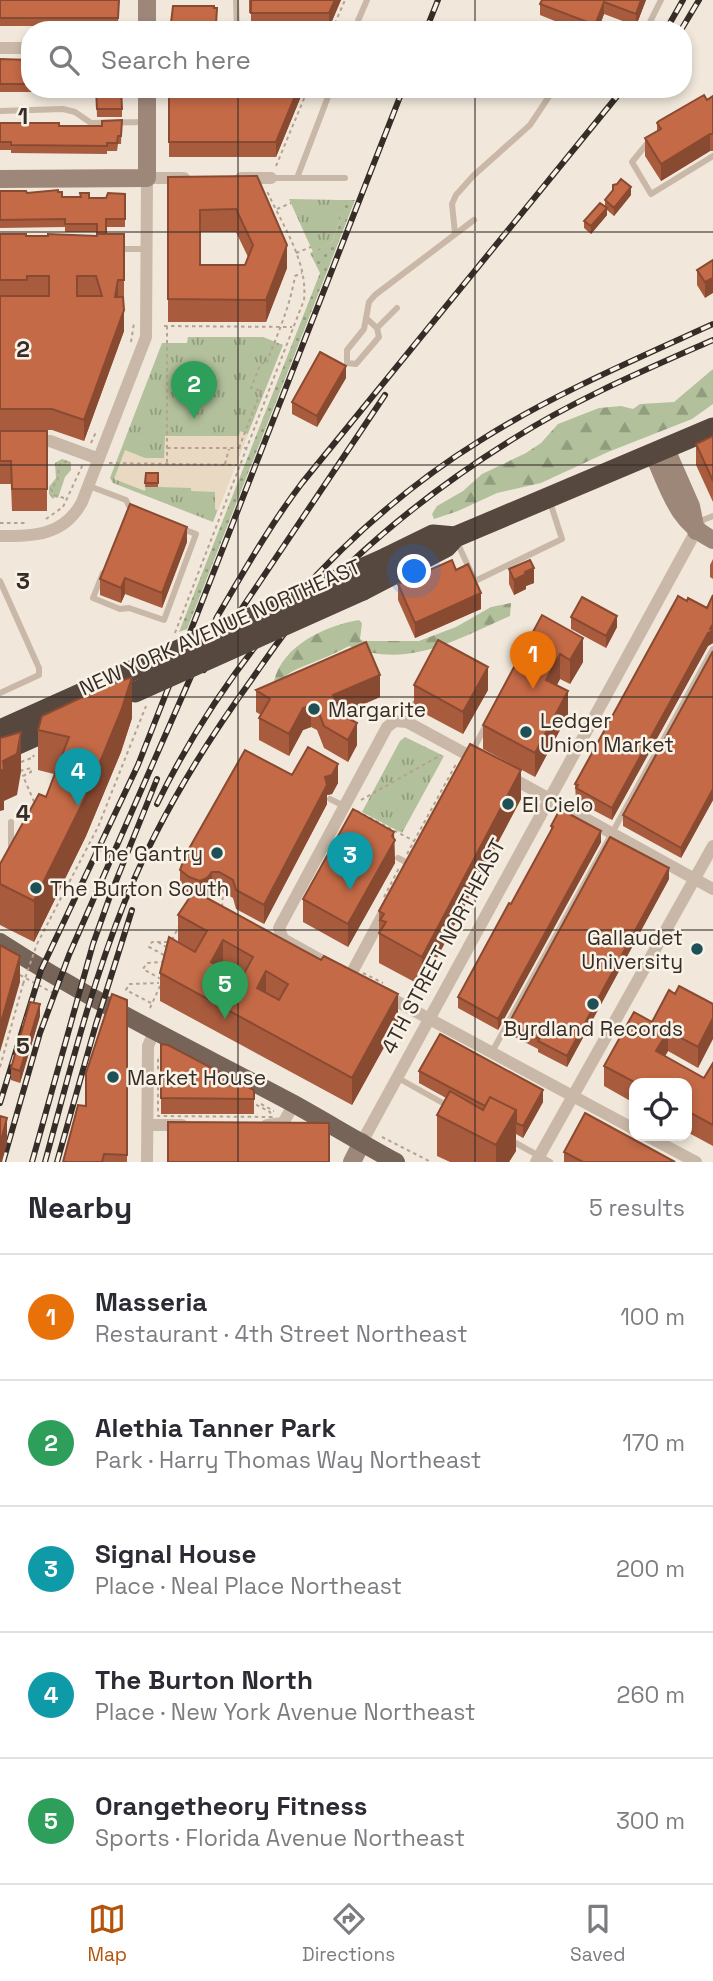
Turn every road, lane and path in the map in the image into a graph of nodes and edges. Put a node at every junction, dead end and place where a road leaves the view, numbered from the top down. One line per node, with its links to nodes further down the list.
1 (147, 0): 6 (street)
2 (236, 0): 7 (lane)
3 (345, 0): 8 (path)
4 (367, 0): 9 (lane)
5 (662, 0): 10 (lane)
6 (147, 21)
7 (237, 21)
8 (336, 21)
9 (358, 21)
10 (651, 21)
11 (0, 48): 12 (street)
12 (21, 48)
13 (147, 98): 18 (street)
14 (304, 98): 21 (path)
15 (328, 98): 25 (lane)
16 (548, 98): 31 (lane)
17 (0, 111): 18 (lane)
18 (147, 122): 22 (street)
19 (655, 134): 20 (lane)
20 (713, 156)
21 (272, 174): 24 (street); 25 (lane)
22 (147, 178): 23 (street); 27 (street); 34 (street)
23 (203, 178)
24 (230, 178)
25 (297, 178): 26 (lane)
26 (345, 178)
27 (0, 179)
28 (291, 203): 29 (path)
29 (276, 209)
30 (474, 220): 31 (lane)
31 (455, 233): 39 (lane)
32 (311, 247): 35 (path)
33 (105, 248): 34 (lane)
34 (146, 249): 52 (street)
35 (296, 253)
36 (303, 273): 40 (path)
37 (397, 308): 42 (lane)
38 (134, 318): 43 (path)
39 (366, 318): 42 (lane); 42 (lane)
40 (280, 327): 41 (path); 47 (path); 49 (path)
41 (295, 327)
42 (377, 328)
43 (128, 349)
44 (99, 423): 52 (path)
45 (713, 428): 51 (highway, NEW YORK AVENUE NORTHEAST)
46 (0, 441): 52 (street)
47 (167, 448): 48 (path); 54 (path)
48 (230, 448): 49 (path); 55 (path)
49 (239, 448): 50 (path)
50 (247, 448)
51 (659, 452): 59 (highway, NEW YORK AVENUE NORTHEAST); 68 (street)
52 (99, 459): 54 (path); 57 (street); 64 (path)
53 (68, 460): 58 (path)
54 (167, 464): 55 (path)
55 (225, 465): 56 (path)
56 (240, 465)
57 (88, 486): 60 (lane); 69 (street)
58 (64, 499)
59 (551, 505): 70 (highway, NEW YORK AVENUE NORTHEAST); 70 (lane)
60 (129, 506): 61 (lane); 63 (lane)
61 (140, 511)
62 (713, 516): 68 (lane)
63 (125, 518)
64 (44, 520)
65 (0, 523): 66 (path)
66 (32, 523)
67 (173, 525): 72 (lane)
68 (696, 531): 71 (street); 87 (street, 4TH STREET NORTHEAST)
69 (0, 536)
70 (455, 537): 76 (highway, NEW YORK AVENUE NORTHEAST, bridge); 81 (highway, NEW YORK AVENUE NORTHEAST, bridge)
71 (713, 540)
72 (107, 564)
73 (0, 581): 75 (lane)
74 (713, 649): 93 (lane)
75 (0, 693)
76 (128, 695)
77 (415, 701): 78 (path)
78 (409, 710)
79 (86, 714): 84 (highway, NEW YORK AVENUE NORTHEAST)
80 (488, 722): 85 (lane)
81 (0, 730)
82 (32, 752): 84 (path)
83 (444, 752): 89 (path)
84 (7, 759)
85 (468, 760): 87 (street); 90 (street); 94 (path)
86 (16, 771): 91 (path)
87 (549, 798): 93 (street); 125 (street, 4TH STREET NORTHEAST)
88 (330, 799): 90 (lane)
89 (362, 800)
90 (350, 808): 94 (path); 121 (street)
91 (37, 809)
92 (11, 822): 97 (lane)
93 (612, 833): 103 (street); 127 (lane)
94 (416, 843): 101 (street)
95 (713, 846): 103 (street)
96 (398, 858): 101 (lane)
97 (6, 860)
98 (76, 860): 99 (path)
99 (80, 862)
100 (71, 870): 102 (path)
101 (407, 870)
102 (75, 872)
103 (695, 879): 104 (street); 131 (street)
104 (713, 889)
105 (223, 893): 107 (path)
106 (392, 898): 121 (street)
107 (221, 918)
108 (182, 923): 111 (path)
109 (0, 942): 118 (main road)
110 (158, 942): 111 (path); 113 (path); 115 (path)
111 (172, 942): 113 (path)
112 (37, 944): 129 (path, bridge)
113 (169, 948): 115 (path)
114 (0, 952): 118 (main road)
115 (168, 957): 116 (path)
116 (166, 962): 120 (path); 120 (path)
117 (16, 972): 119 (path)
118 (53, 976): 126 (main road)
119 (24, 977)
120 (162, 979): 122 (path)
121 (361, 981): 125 (street)
122 (160, 983): 123 (path); 123 (path)
123 (152, 1004): 124 (path)
124 (150, 1008)
125 (430, 1018): 127 (street); 130 (street, 4TH STREET NORTHEAST)
126 (154, 1032): 132 (main road); 134 (street)
127 (492, 1052): 131 (street)
128 (158, 1057): 128 (path)
129 (0, 1067)
130 (398, 1078): 133 (lane); 140 (street, 4TH STREET NORTHEAST)
131 (574, 1096): 137 (street); 142 (street)
132 (294, 1104): 136 (street); 140 (main road)
133 (462, 1113)
134 (147, 1125): 135 (street); 143 (street)
135 (198, 1125)
136 (252, 1125)
137 (629, 1126)
138 (510, 1140): 142 (lane)
139 (656, 1141): 146 (street)
140 (362, 1142): 141 (main road); 144 (street, 4TH STREET NORTHEAST)
141 (402, 1156): 145 (path)
142 (541, 1160)
143 (147, 1162)
144 (352, 1162)
145 (431, 1162)
146 (696, 1162)

